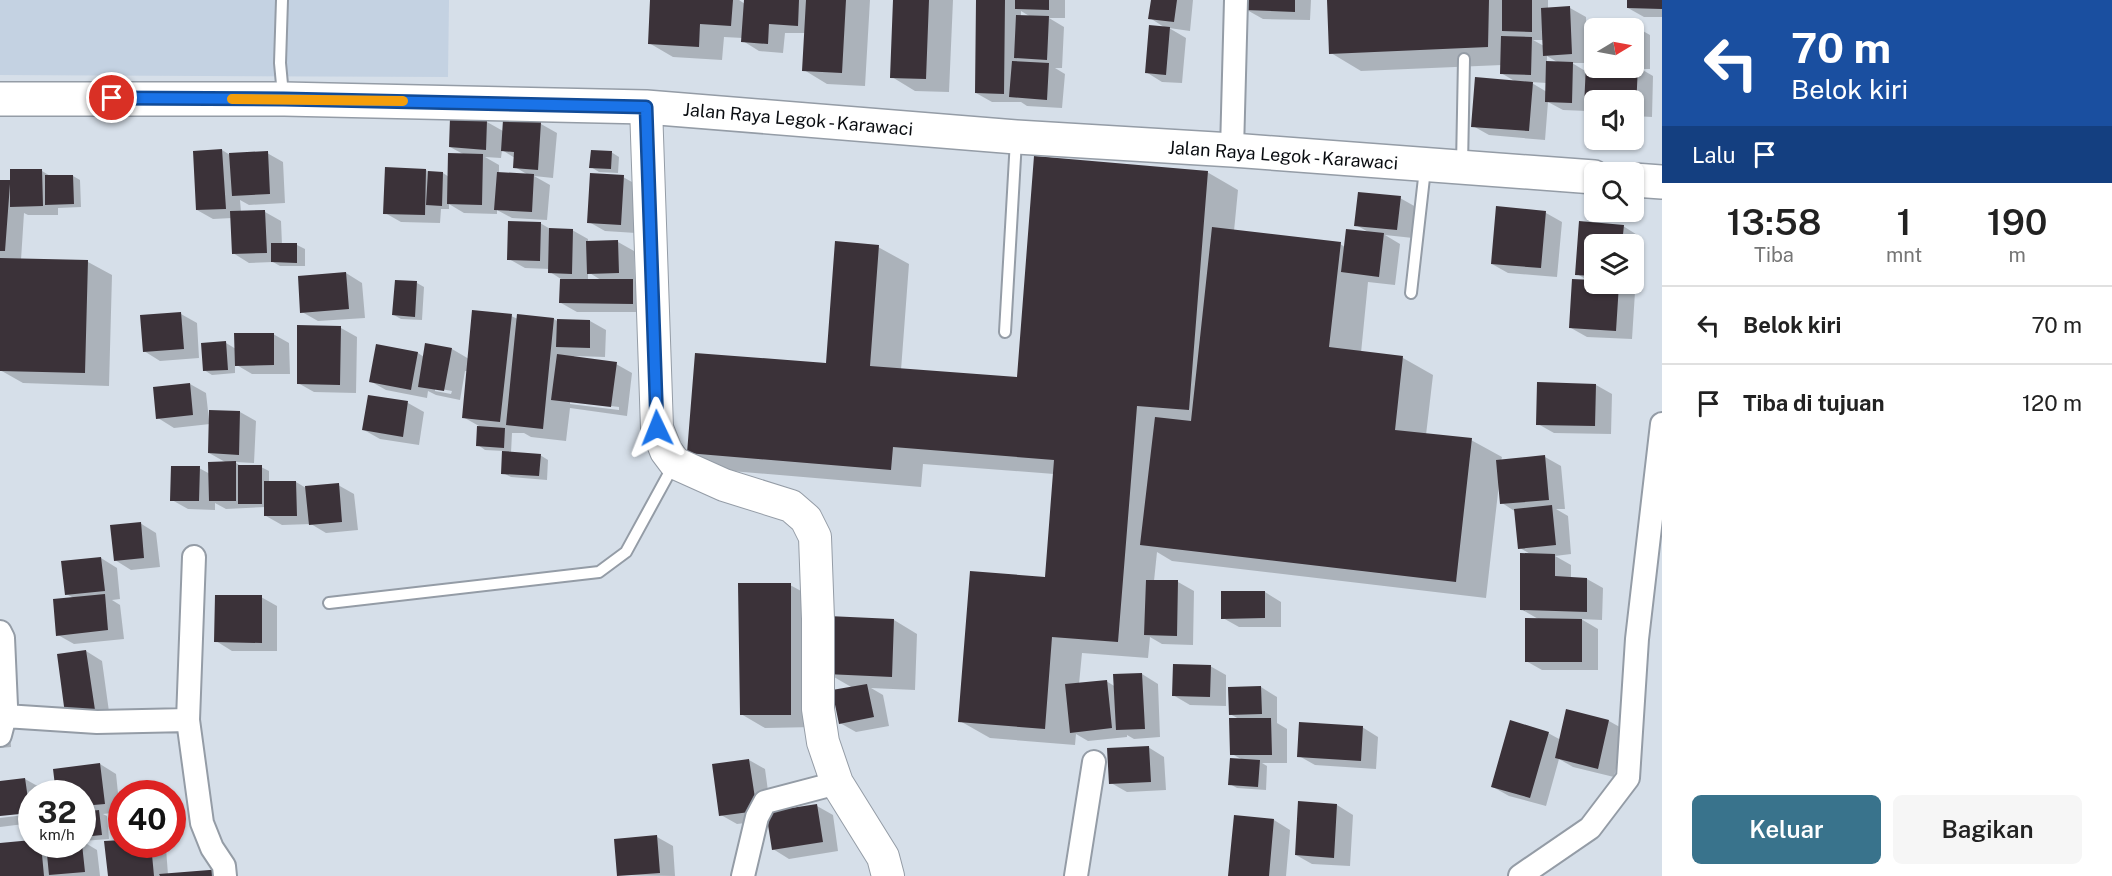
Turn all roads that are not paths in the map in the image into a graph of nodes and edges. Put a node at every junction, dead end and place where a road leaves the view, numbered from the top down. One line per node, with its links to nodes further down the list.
1 (282, 0): 5 (lane)
2 (1236, 0): 8 (street)
3 (1464, 59): 10 (lane)
4 (0, 99): 5 (main road, Jalan Raya Legok - Karawaci)
5 (284, 99): 6 (main road, Jalan Raya Legok - Karawaci)
6 (646, 107): 7 (main road, Jalan Raya Legok - Karawaci); 17 (street)
7 (1016, 137): 8 (main road, Jalan Raya Legok - Karawaci); 15 (lane)
8 (1232, 150): 9 (main road, Jalan Raya Legok - Karawaci)
9 (1425, 166): 10 (main road, Jalan Raya Legok - Karawaci); 14 (lane)
10 (1462, 168): 11 (main road, Jalan Raya Legok - Karawaci)
11 (1584, 176)
12 (1644, 181): 13 (main road)
13 (1662, 182)
14 (1411, 293)
15 (1005, 332)
16 (1662, 424): 29 (street)
17 (675, 463): 19 (lane); 24 (street)
18 (194, 557): 21 (street)
19 (329, 603)
20 (0, 632): 22 (street)
21 (188, 720): 22 (street); 25 (street)
22 (3, 725)
23 (1094, 762): 28 (street)
24 (837, 783): 26 (street); 27 (street)
25 (225, 876)
26 (742, 876)
27 (888, 876)
28 (1076, 876)
29 (1520, 876)

